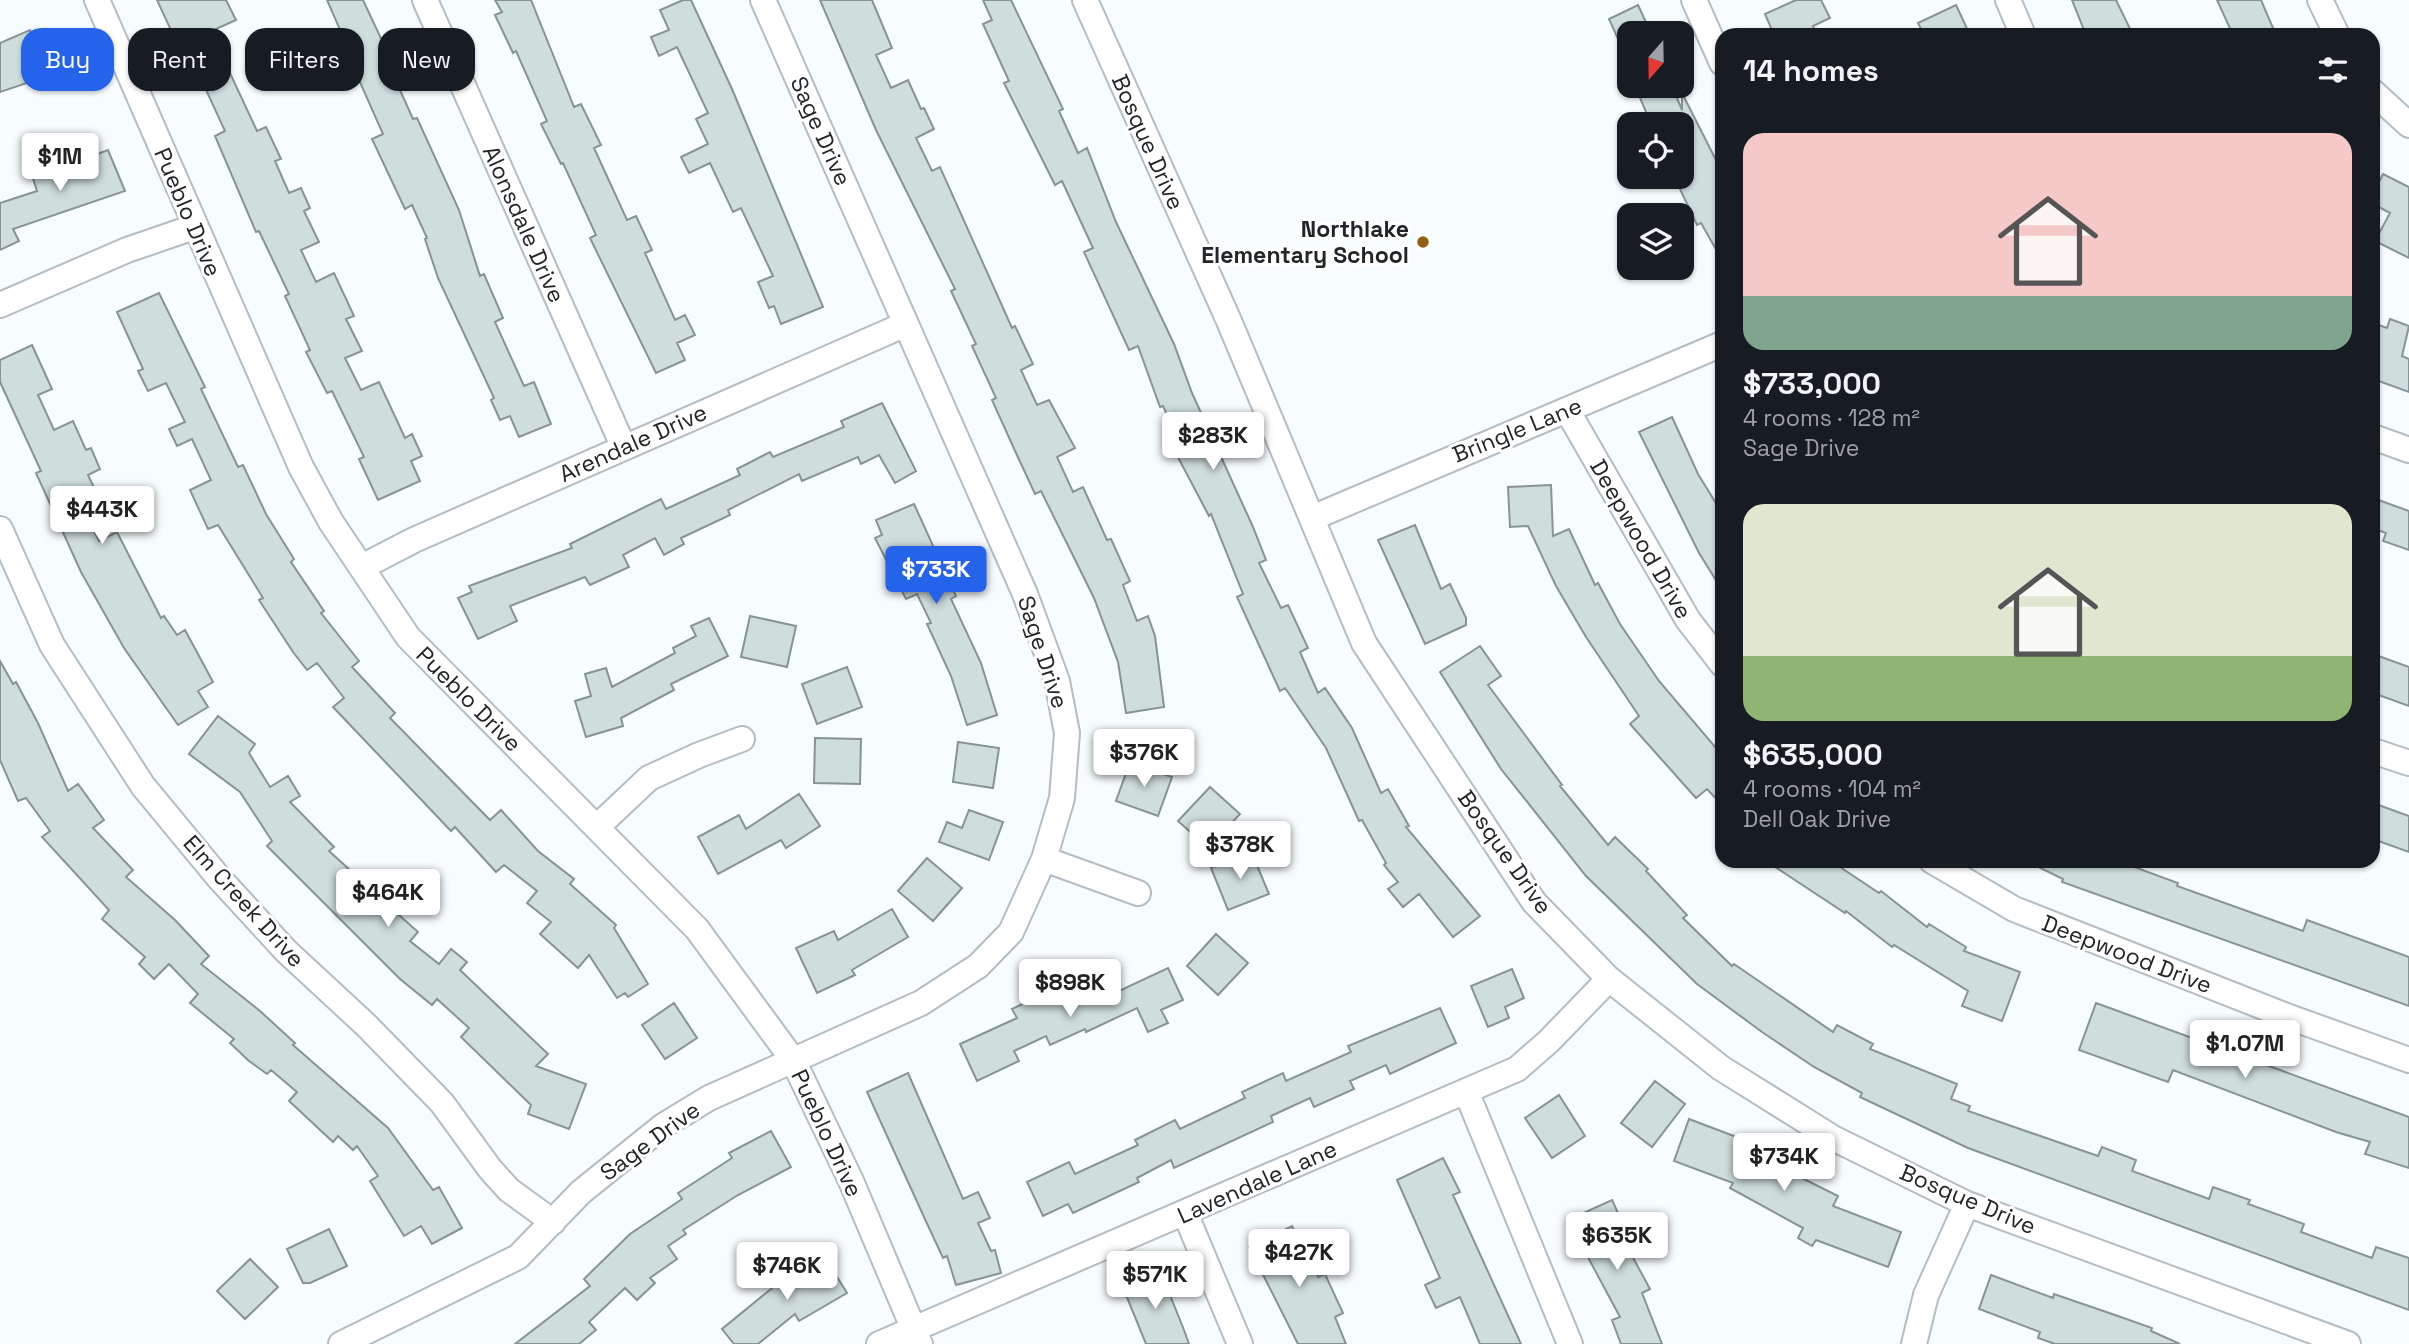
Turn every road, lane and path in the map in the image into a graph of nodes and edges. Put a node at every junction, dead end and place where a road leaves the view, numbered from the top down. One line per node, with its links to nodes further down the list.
1 (97, 0): 13 (street, Pueblo Drive)
2 (425, 0): 19 (street, Alonsdale Drive)
3 (763, 0): 15 (street, Sage Drive)
4 (1085, 0): 21 (street, Bosque Drive)
5 (1695, 0): 10 (street)
6 (2008, 0): 8 (street)
7 (2320, 0): 9 (street)
8 (2020, 28)
9 (2334, 28)
10 (1715, 47)
11 (2380, 98): 12 (street)
12 (2409, 125)
13 (194, 227): 14 (street); 23 (street, Pueblo Drive)
14 (0, 305)
15 (906, 324): 19 (street, Arendale Drive); 29 (street, Sage Drive)
16 (1715, 347): 17 (street, Bringle Lane)
17 (1567, 410): 21 (street, Bringle Lane); 24 (street, Deepwood Drive)
18 (2380, 440): 20 (street)
19 (624, 447): 23 (street, Arendale Drive)
20 (2409, 450)
21 (1312, 518): 32 (street, Bosque Drive)
22 (0, 529): 38 (street, Elm Creek Drive)
23 (362, 567): 28 (street, Pueblo Drive)
24 (1715, 655)
25 (742, 739): 28 (street)
26 (2380, 754): 27 (street)
27 (2409, 764)
28 (597, 827): 33 (street, Pueblo Drive)
29 (1044, 859): 31 (street); 33 (street, Sage Drive)
30 (1944, 868): 34 (street, Deepwood Drive)
31 (1138, 893)
32 (1609, 979): 35 (street, Lavendale Lane); 36 (street, Bosque Drive)
33 (793, 1060): 38 (street, Sage Drive); 39 (street, Pueblo Drive)
34 (2409, 1060)
35 (1466, 1091): 37 (street, Lavendale Lane); 43 (street)
36 (1967, 1204): 44 (street); 45 (street, Bosque Drive)
37 (1185, 1213): 39 (street, Lavendale Lane); 42 (street)
38 (554, 1222): 40 (street, Sage Drive)
39 (916, 1336): 41 (street, Lavendale Lane)
40 (341, 1344)
41 (879, 1344)
42 (1240, 1344)
43 (1570, 1344)
44 (1914, 1344)
45 (2348, 1344)

